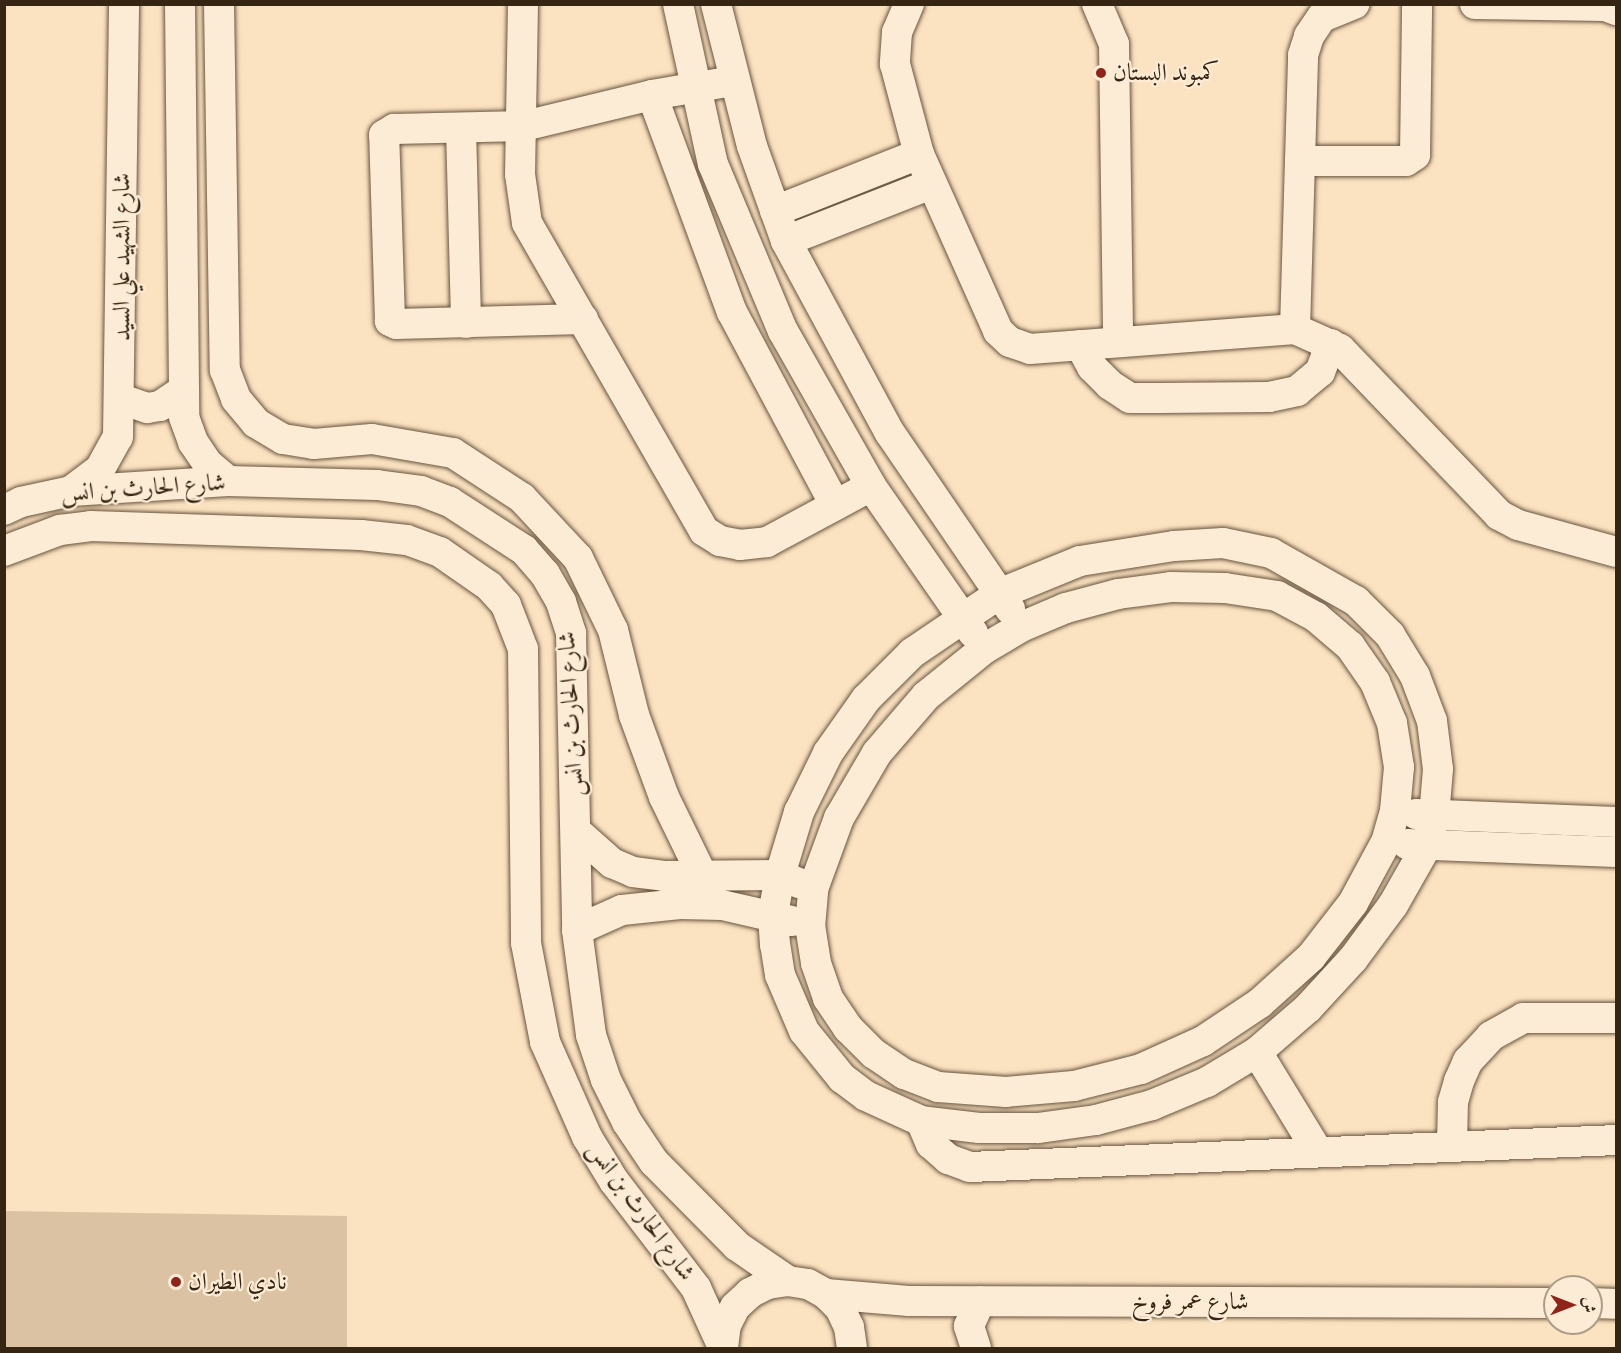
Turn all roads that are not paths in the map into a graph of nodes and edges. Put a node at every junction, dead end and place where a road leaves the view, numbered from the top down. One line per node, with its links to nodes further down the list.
1 (124, 4): 30 (street, شارع الشهيد علي السيد)
2 (180, 4): 29 (street)
3 (219, 4): 51 (street)
4 (523, 4): 16 (street)
5 (678, 4): 14 (street)
6 (716, 4): 13 (street)
7 (909, 4): 18 (street)
8 (1097, 4): 26 (street)
9 (1355, 4): 19 (street)
10 (1417, 4): 19 (street)
11 (1475, 4): 12 (street)
12 (1617, 10)
13 (733, 81): 14 (street); 21 (street)
14 (693, 87): 15 (street); 32 (street)
15 (652, 94): 16 (street); 34 (street)
16 (524, 126): 17 (street); 23 (street)
17 (461, 128): 24 (street); 24 (street)
18 (919, 154): 20 (street); 21 (street)
19 (1300, 161): 25 (street)
20 (929, 185): 22 (street); 28 (street)
21 (775, 211): 22 (street)
22 (786, 241): 40 (street)
23 (583, 319): 24 (street); 34 (street)
24 (466, 323)
25 (1295, 329): 26 (street); 27 (street)
26 (1118, 342): 28 (street)
27 (1331, 344): 28 (street); 38 (street)
28 (1080, 345)
29 (182, 391): 30 (street); 31 (street)
30 (122, 399): 33 (street, شارع الشهيد علي السيد)
31 (228, 481): 33 (street, شارع الحارث بن انس); 36 (street, شارع الحارث بن انس)
32 (871, 486): 34 (street); 41 (street)
33 (71, 491): 35 (street, شارع الحارث بن انس)
34 (835, 506)
35 (4, 510)
36 (524, 549): 39 (street); 47 (street, شارع الحارث بن انس)
37 (4, 552): 39 (street, شارع الحارث بن انس)
38 (1617, 552)
39 (489, 586): 67 (street, شارع الحارث بن انس)
40 (999, 594): 41 (street); 42 (street); 45 (street)
41 (963, 618): 43 (street); 52 (street)
42 (1021, 627): 43 (street); 44 (street)
43 (984, 649): 53 (street)
44 (1395, 811): 45 (street); 48 (street)
45 (1434, 817): 46 (street); 49 (street)
46 (1617, 822)
47 (577, 832): 51 (street); 56 (street, شارع الحارث بن انس)
48 (1386, 842): 49 (street); 55 (street)
49 (1426, 847): 50 (street); 58 (street)
50 (1617, 852)
51 (702, 875): 52 (street)
52 (780, 875): 53 (street); 54 (street)
53 (813, 889): 55 (street)
54 (773, 915): 55 (street); 56 (street); 59 (street)
55 (810, 927)
56 (577, 930): 63 (street, شارع الحارث بن انس)
57 (1617, 1018): 61 (street)
58 (1257, 1052): 59 (street); 62 (street)
59 (921, 1121): 62 (street)
60 (1617, 1140): 61 (street)
61 (1452, 1145): 62 (street)
62 (1318, 1152)
63 (788, 1281): 64 (street); 67 (street)
64 (826, 1294): 65 (street, شارع عمر فروخ); 68 (street)
65 (980, 1301): 66 (street, شارع عمر فروخ); 69 (street)
66 (1543, 1303)
67 (723, 1347)
68 (852, 1348)
69 (976, 1348)

